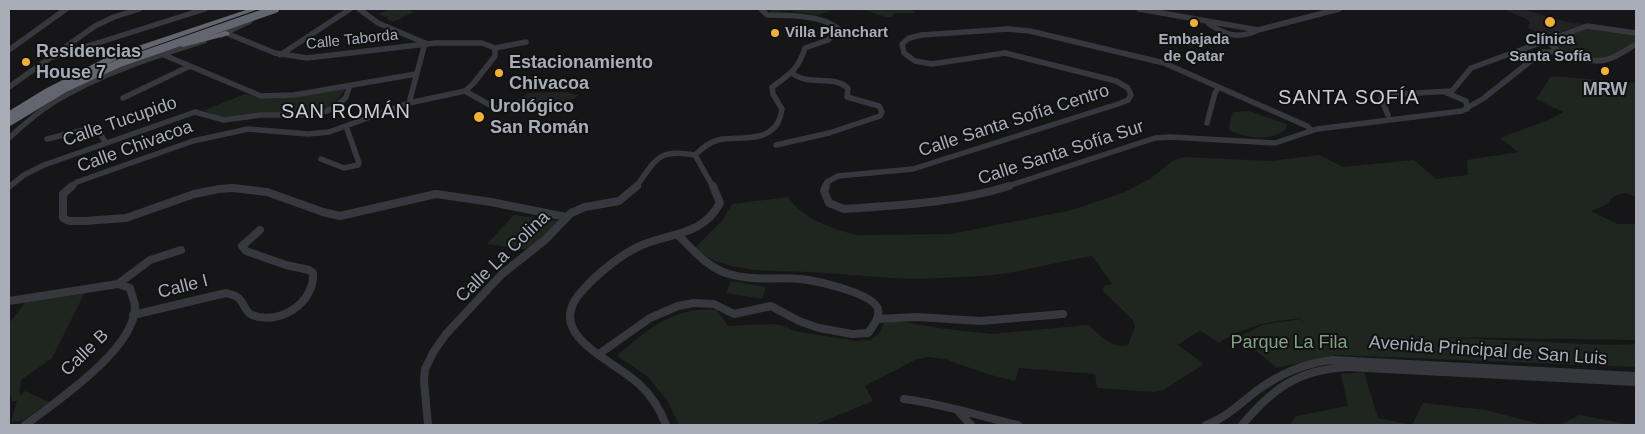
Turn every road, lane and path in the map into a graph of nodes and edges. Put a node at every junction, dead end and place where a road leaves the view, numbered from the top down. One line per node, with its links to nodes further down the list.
1 (66, 9): 24 (street)
2 (139, 9): 29 (street)
3 (205, 9): 29 (street)
4 (256, 9): 12 (street); 13 (highway)
5 (275, 9): 49 (highway, bridge)
6 (282, 9): 12 (street)
7 (350, 9): 28 (street)
8 (360, 9): 21 (street)
9 (761, 9): 33 (street)
10 (1139, 9): 14 (street)
11 (1339, 9): 16 (street)
12 (266, 12): 15 (street); 32 (highway, bridge)
13 (237, 15): 15 (highway); 32 (highway)
14 (1206, 21): 16 (street); 16 (street)
15 (245, 24): 17 (street)
16 (1258, 30)
17 (226, 33): 27 (street); 28 (street, Calle Taborda); 52 (highway)
18 (1636, 33): 19 (street)
19 (1548, 40): 25 (street); 26 (street)
20 (526, 42): 23 (street)
21 (425, 43): 23 (street); 28 (street, Calle Taborda); 34 (street)
22 (1636, 44): 26 (street)
23 (495, 48): 39 (street, Calle Chivacoa)
24 (9, 50)
25 (1516, 52): 30 (street); 38 (street)
26 (1562, 52): 30 (street)
27 (164, 55): 31 (street); 54 (street)
28 (280, 55)
29 (53, 58): 36 (street)
30 (1533, 60): 42 (street)
31 (190, 66): 35 (street); 41 (street)
32 (90, 70): 46 (highway)
33 (792, 73): 57 (street); 58 (street)
34 (416, 74): 35 (street); 43 (street)
35 (350, 84): 56 (street, Calle Tucupido)
36 (9, 87)
37 (1219, 87): 50 (street); 53 (street); 61 (street, Calle Santa Sofía Centro)
38 (1457, 88): 40 (street); 42 (street)
39 (464, 91): 43 (street, Calle Chivacoa); 44 (street)
40 (1443, 92): 45 (street); 47 (street)
41 (123, 98)
42 (1484, 98): 45 (street)
43 (409, 103): 51 (street, Calle Chivacoa)
44 (533, 107)
45 (1467, 109): 48 (street)
46 (9, 115)
47 (1388, 115): 48 (street); 53 (street)
48 (1403, 119): 53 (street)
49 (9, 122)
50 (1207, 123)
51 (346, 126): 59 (street); 62 (street, Calle Chivacoa)
52 (9, 127)
53 (1309, 128): 61 (street, Calle Santa Sofía Sur)
54 (9, 138)
55 (47, 139): 56 (street)
56 (106, 143): 60 (street, Calle Tucupido)
57 (776, 145)
58 (695, 155): 62 (street); 64 (street)
59 (321, 159)
60 (9, 187)
61 (824, 194)
62 (566, 217): 78 (street, Calle La Colina)
63 (260, 230): 69 (street, Calle I)
64 (678, 235): 70 (street); 71 (street)
65 (181, 250): 66 (street)
66 (118, 284): 67 (street); 69 (street, Calle B)
67 (9, 301)
68 (1063, 314): 70 (street)
69 (133, 315): 77 (street, Calle B)
70 (877, 319): 71 (street)
71 (599, 354): 79 (street)
72 (1636, 376): 82 (street, Avenida Principal de San Luis)
73 (1636, 382): 83 (street, Avenida Principal de San Luis)
74 (904, 399): 75 (street)
75 (957, 410): 76 (street); 80 (street)
76 (1000, 423): 81 (street)
77 (25, 425)
78 (428, 425)
79 (666, 425)
80 (971, 425)
81 (1018, 425)
82 (1206, 425)
83 (1242, 425)

